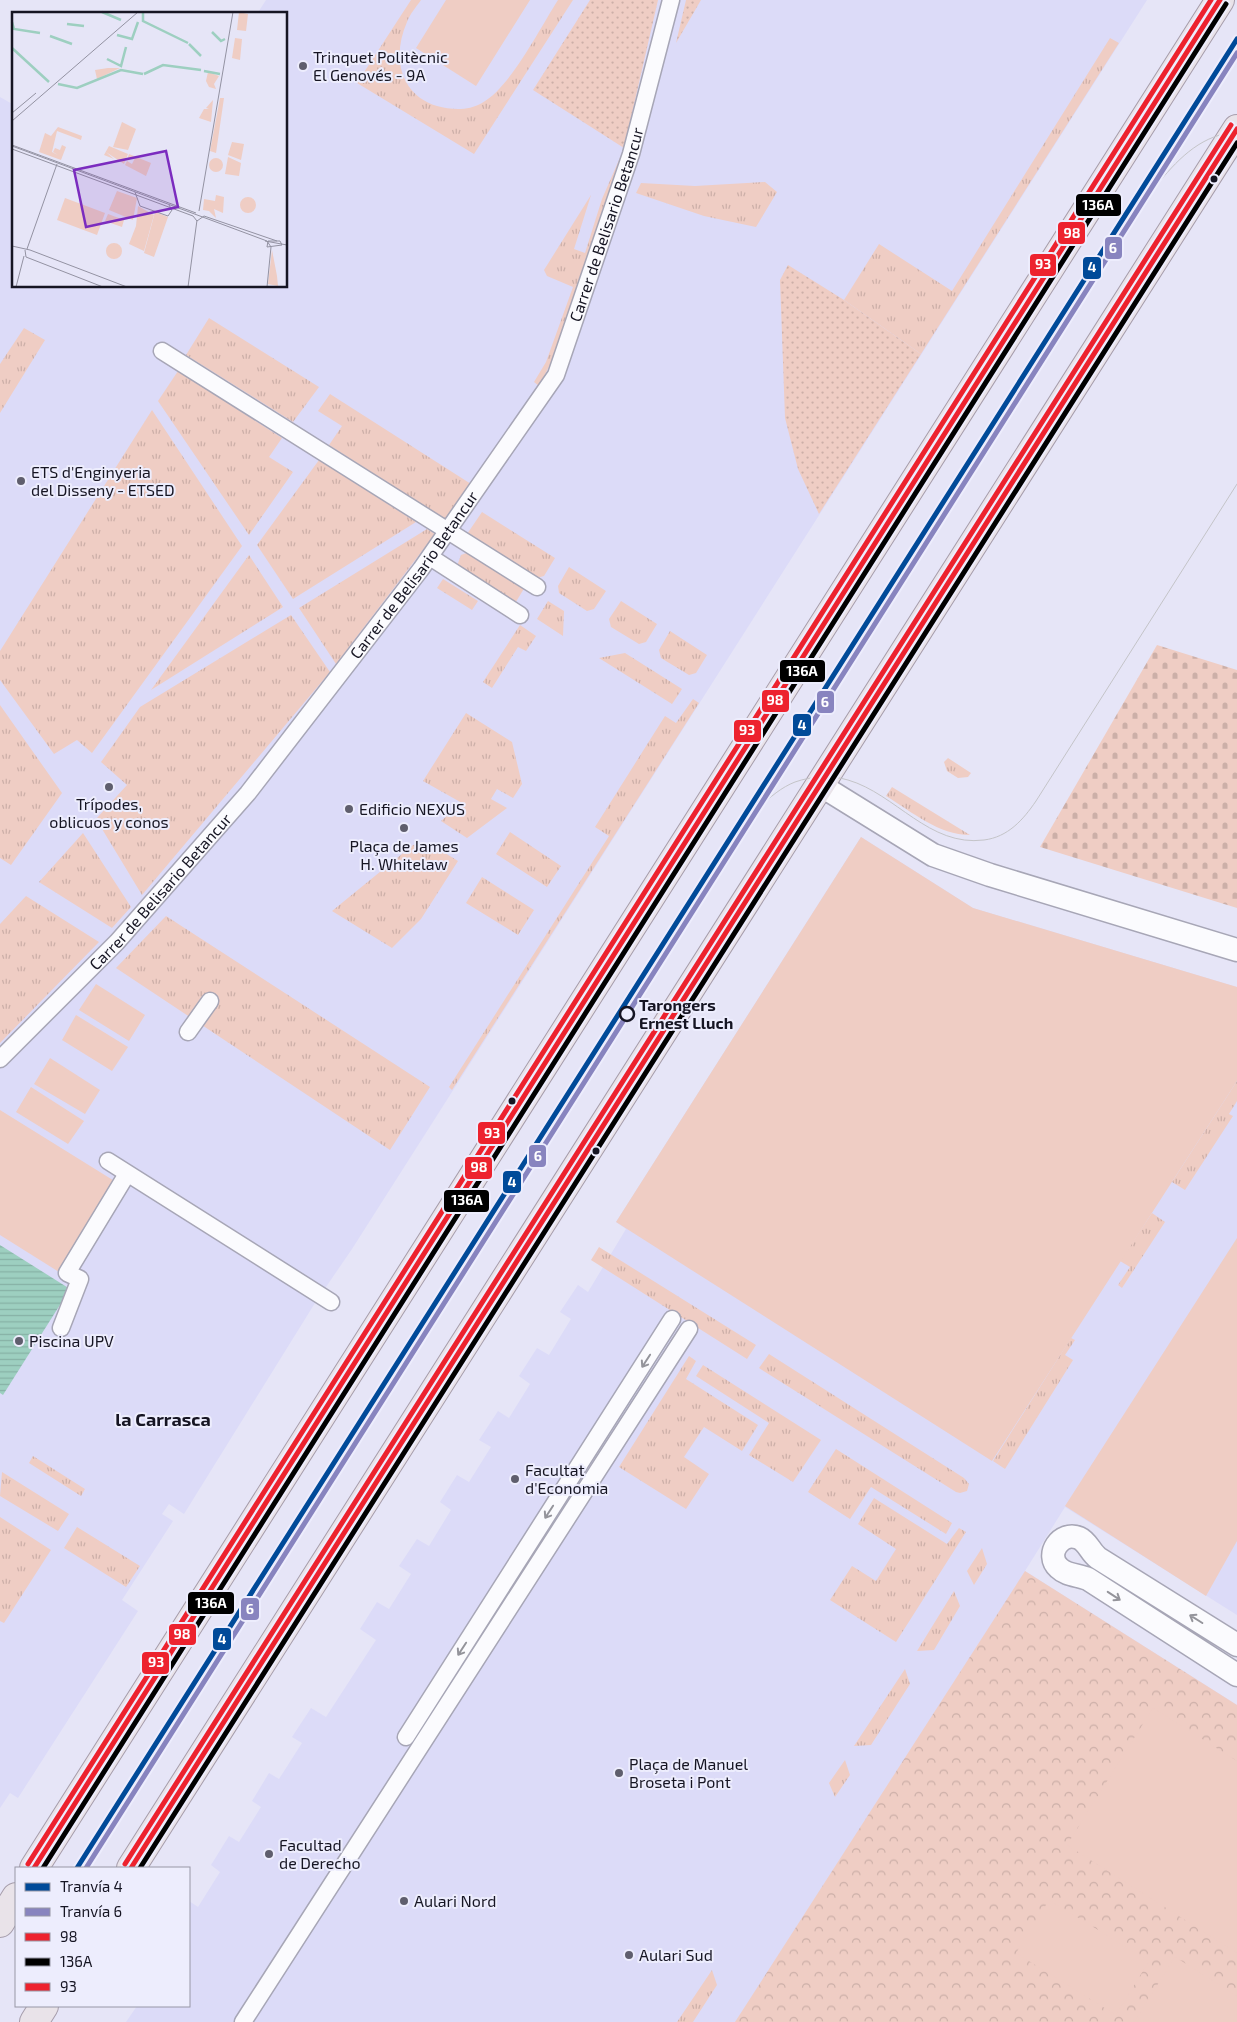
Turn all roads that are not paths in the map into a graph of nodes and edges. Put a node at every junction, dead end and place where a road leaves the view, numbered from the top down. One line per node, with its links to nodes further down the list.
1 (671, 0): 6 (street, Carrer de Belisario Betancur)
2 (1220, 0): 24 (main road)
3 (1237, 129): 4 (main road)
4 (1228, 153): 10 (main road)
5 (162, 351): 6 (street)
6 (448, 532): 7 (street, Carrer de Belisario Betancur); 8 (street)
7 (430, 557): 9 (street); 14 (street, Carrer de Belisario Betancur)
8 (537, 587)
9 (520, 615)
10 (820, 784): 11 (street); 25 (main road)
11 (1237, 950)
12 (210, 1001): 13 (street)
13 (188, 1032)
14 (0, 1059)
15 (108, 1161): 16 (street)
16 (127, 1174): 17 (street); 19 (street)
17 (331, 1302)
18 (672, 1319): 23 (street, one-way to 23)
19 (61, 1328)
20 (689, 1329): 30 (street)
21 (1237, 1645): 22 (street, one-way to 22)
22 (1237, 1674)
23 (406, 1737)
24 (35, 1867)
25 (132, 1867)
26 (15, 1899): 27 (main road)
27 (0, 1923)
28 (43, 2007): 29 (main road)
29 (34, 2022)
30 (243, 2022)

